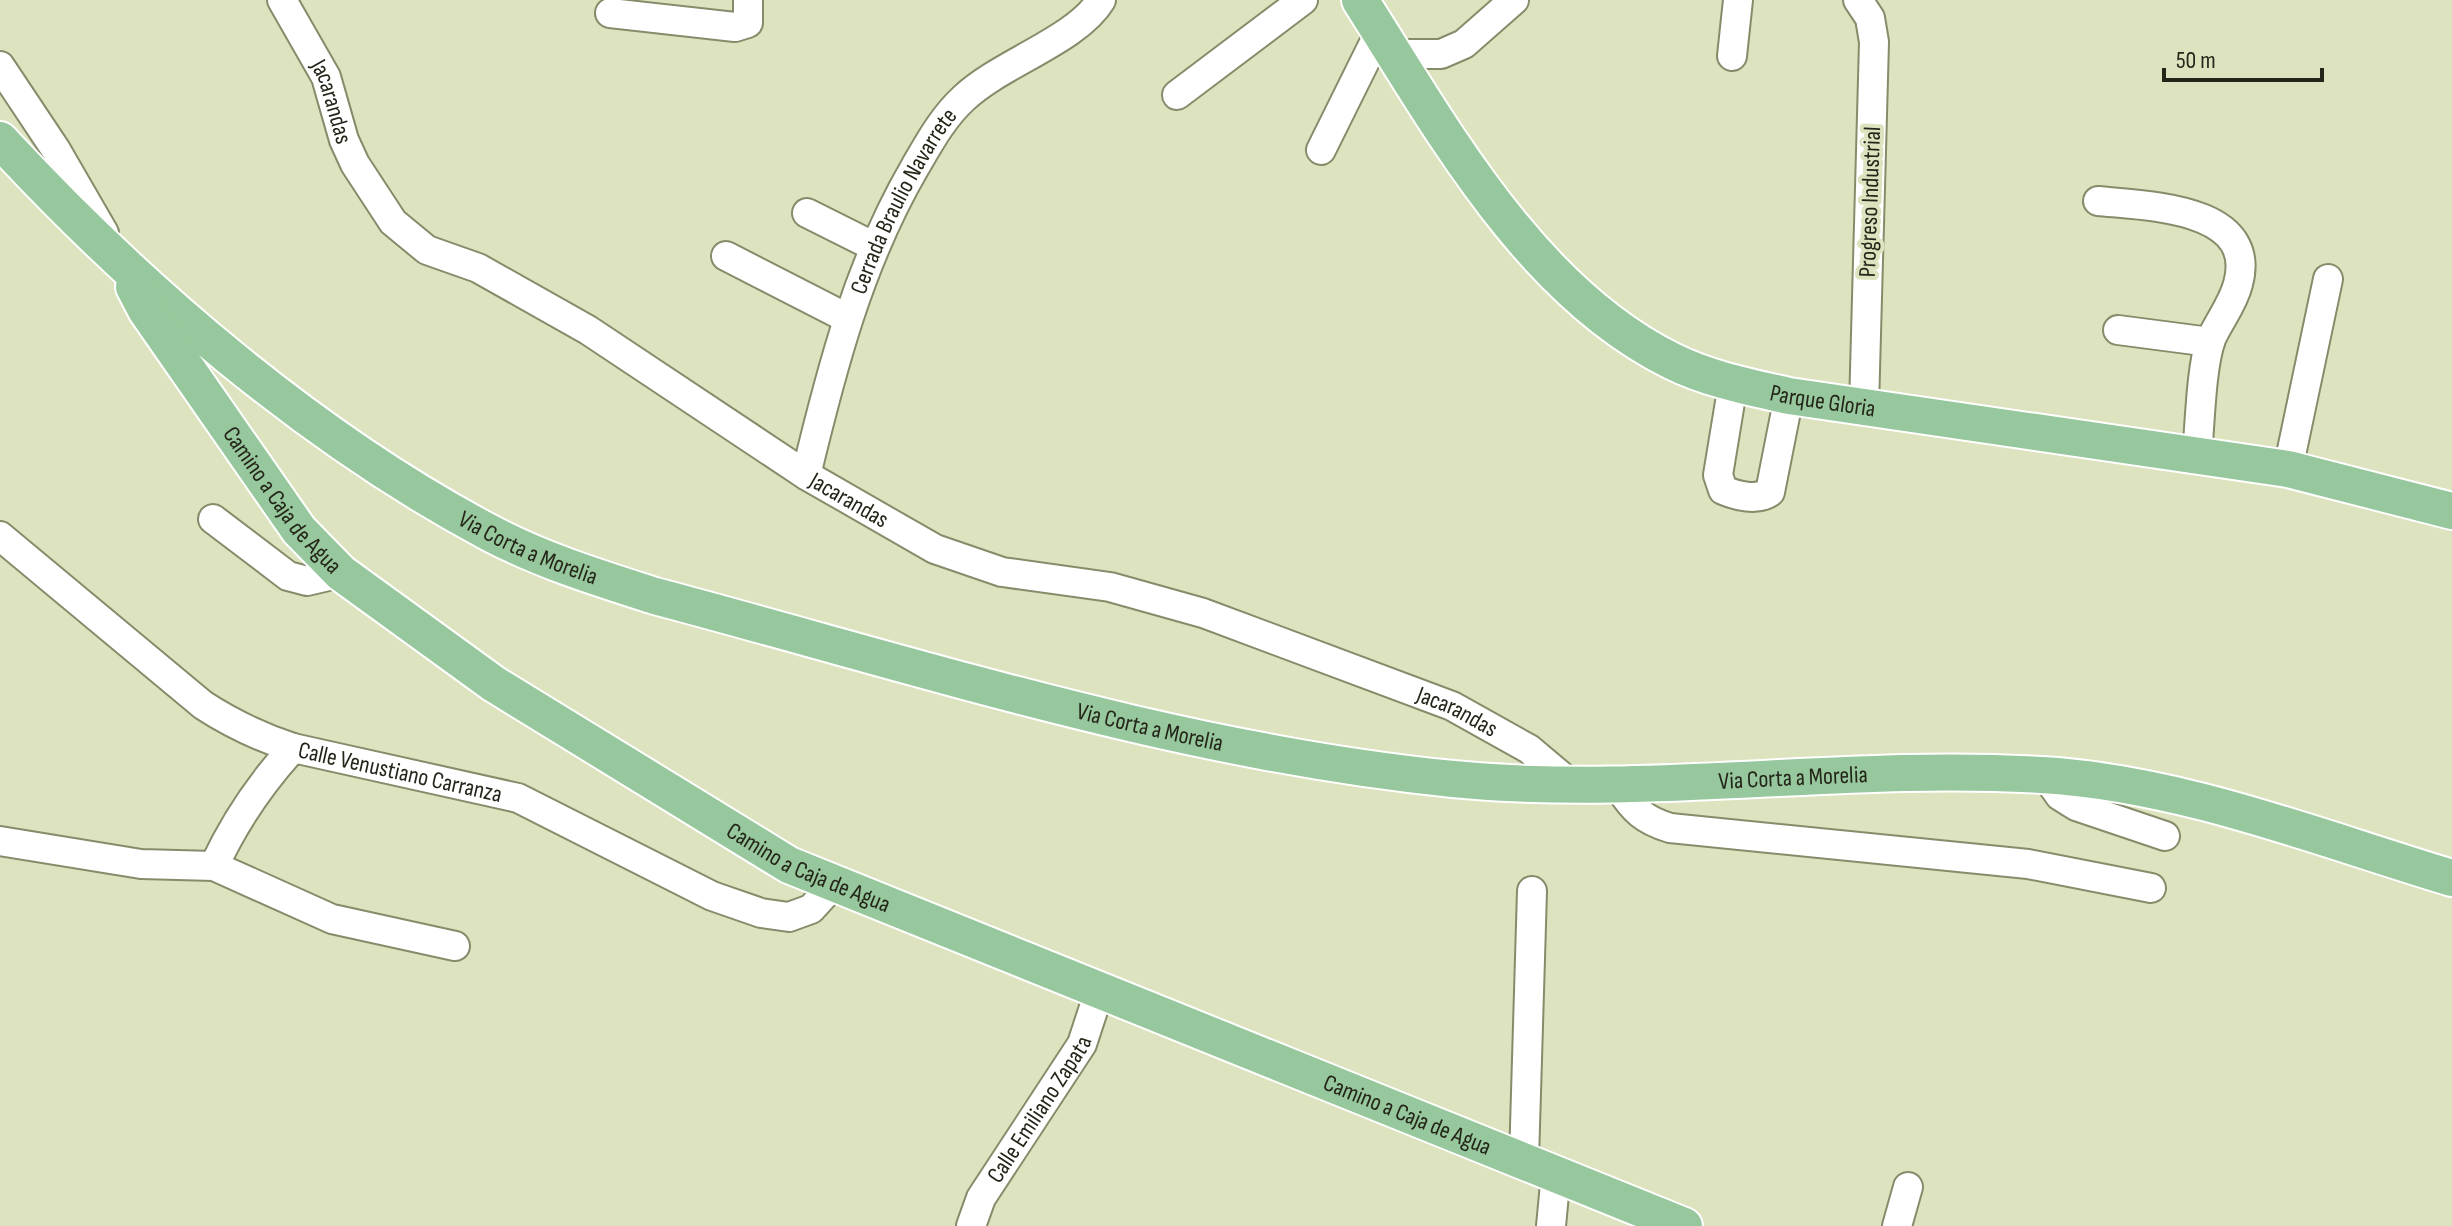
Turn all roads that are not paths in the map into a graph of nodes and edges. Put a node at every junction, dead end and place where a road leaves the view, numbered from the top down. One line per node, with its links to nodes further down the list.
1 (282, 0): 30 (street, Jacarandas)
2 (1101, 0): 18 (street, Cerrada Braulio Navarrete)
3 (1303, 0): 13 (street)
4 (1360, 0): 10 (main road, Parque Gloria)
5 (1514, 0): 10 (street)
6 (1738, 0): 11 (street)
7 (1858, 0): 27 (street, Progreso Industrial)
8 (748, 11): 9 (street)
9 (610, 13)
10 (1388, 42): 15 (street); 25 (main road, Parque Gloria)
11 (1732, 56)
12 (0, 66): 19 (street)
13 (1177, 95)
14 (0, 140): 19 (main road, Via Corta a Morelia)
15 (1321, 150)
16 (2098, 201): 24 (street)
17 (807, 213): 18 (street)
18 (873, 246): 22 (street, Cerrada Braulio Navarrete)
19 (117, 254): 34 (main road, Camino a Caja de Agua); 37 (main road, Via Corta a Morelia)
20 (726, 256): 22 (street)
21 (2328, 279): 29 (street)
22 (847, 318): 30 (street, Cerrada Braulio Navarrete)
23 (2118, 330): 24 (street)
24 (2210, 342): 28 (street)
25 (1733, 384): 26 (main road, Parque Gloria); 26 (street)
26 (1789, 396): 27 (main road, Parque Gloria)
27 (1864, 407): 28 (main road, Parque Gloria)
28 (2197, 455): 29 (main road, Parque Gloria)
29 (2288, 469): 31 (main road, Parque Gloria)
30 (806, 475): 37 (street, Jacarandas)
31 (2452, 511)
32 (213, 519): 34 (street)
33 (0, 536): 35 (street, Calle Venustiano Carranza)
34 (341, 573): 43 (main road, Camino a Caja de Agua)
35 (293, 748): 41 (street); 43 (street, Calle Venustiano Carranza)
36 (2045, 775): 38 (main road, Via Corta a Morelia); 39 (street); 42 (main road, Via Corta a Morelia)
37 (1573, 786): 38 (main road, Via Corta a Morelia)
38 (1619, 787): 44 (street)
39 (2165, 836)
40 (0, 841): 41 (street)
41 (214, 866): 46 (street)
42 (2452, 878)
43 (833, 885): 47 (main road, Camino a Caja de Agua)
44 (2151, 888)
45 (1532, 891): 48 (street)
46 (455, 946)
47 (1100, 989): 48 (main road, Camino a Caja de Agua); 50 (street, Calle Emiliano Zapata)
48 (1540, 1166): 51 (street); 52 (main road, Camino a Caja de Agua)
49 (1908, 1187): 53 (street)
50 (971, 1226)
51 (1551, 1226)
52 (1684, 1226)
53 (1897, 1226)

